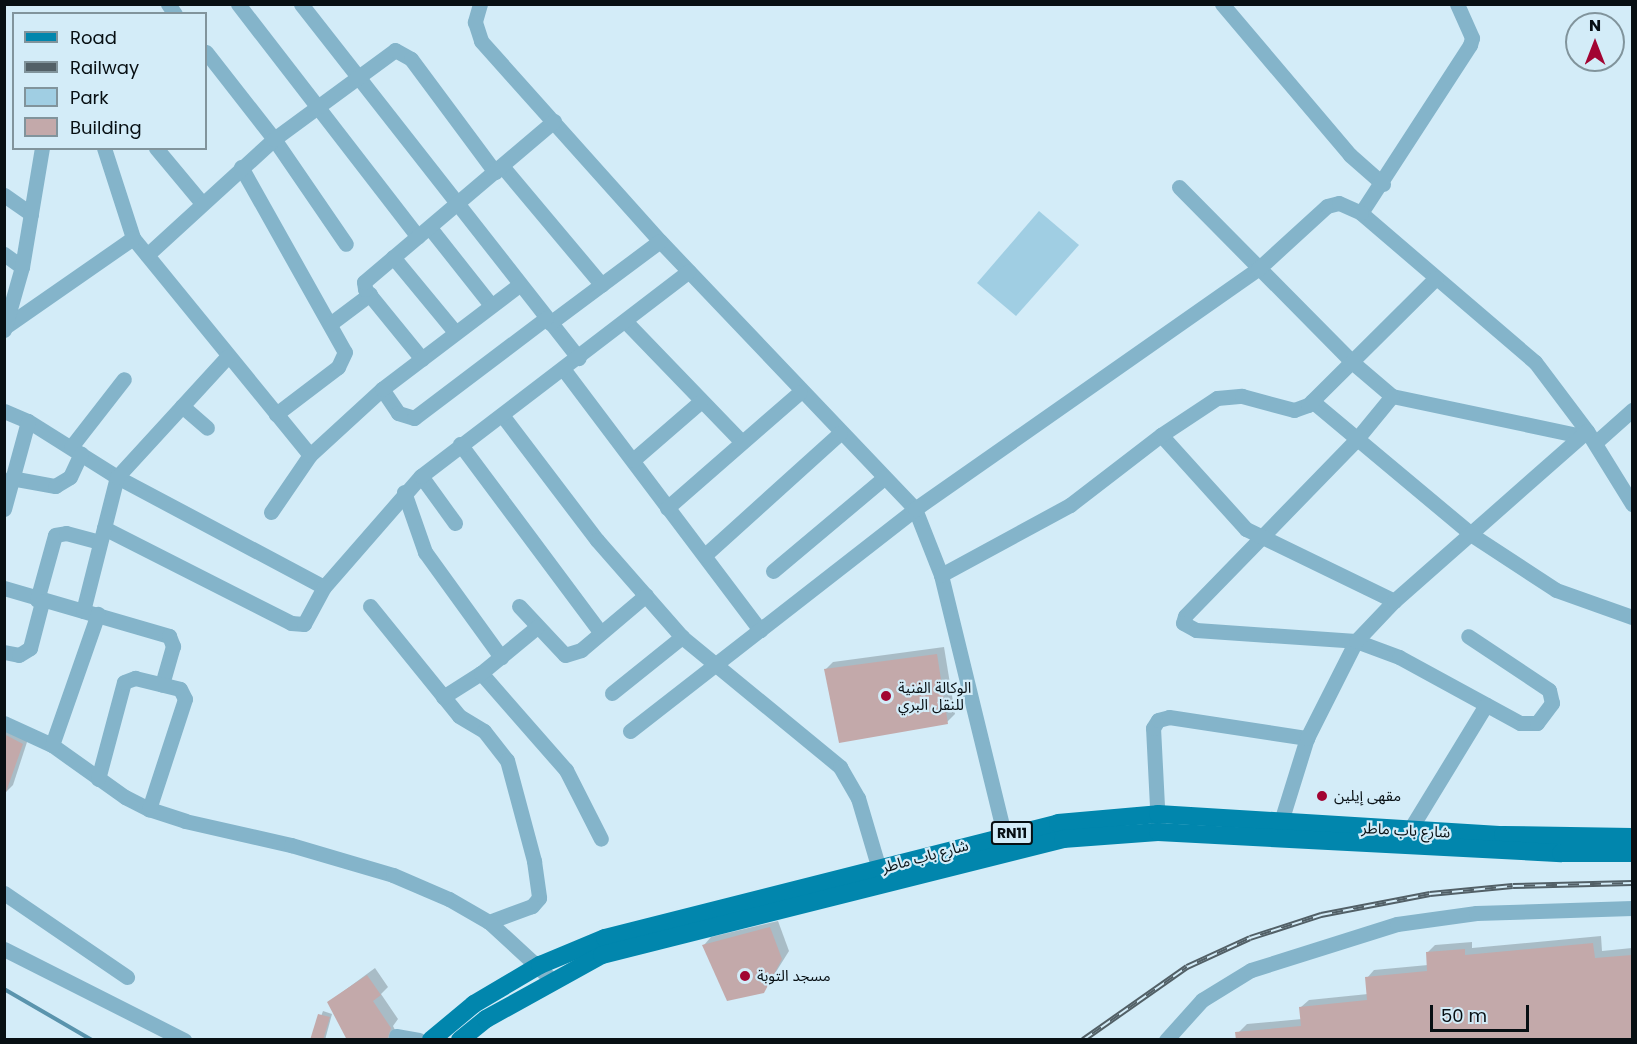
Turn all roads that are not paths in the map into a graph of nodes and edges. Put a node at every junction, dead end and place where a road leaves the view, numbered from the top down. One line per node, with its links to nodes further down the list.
1 (238, 4): 8 (street)
2 (301, 4): 7 (street)
3 (480, 4): 9 (street)
4 (1222, 4): 16 (street)
5 (1458, 4): 16 (street)
6 (207, 53): 10 (street)
7 (357, 77): 8 (street); 15 (street); 20 (street)
8 (319, 106): 10 (street); 23 (street)
9 (554, 121): 15 (street); 25 (street)
10 (274, 139): 14 (street); 26 (street)
11 (42, 150): 22 (street)
12 (105, 150): 24 (street)
13 (158, 150): 19 (street)
14 (241, 167): 19 (street); 40 (street)
15 (499, 169): 20 (street); 35 (street)
16 (1383, 184): 21 (street)
17 (1179, 187): 31 (street)
18 (4, 195): 22 (street)
19 (201, 202): 28 (street)
20 (457, 206): 23 (street); 34 (street)
21 (1361, 213): 31 (street); 33 (street)
22 (31, 214): 30 (street)
23 (424, 233): 29 (street); 37 (street)
24 (133, 238): 28 (street); 41 (street)
25 (660, 241): 32 (street); 35 (street)
26 (346, 244)
27 (4, 254): 30 (street)
28 (147, 255): 43 (street)
29 (393, 257): 36 (street); 42 (street)
30 (22, 267): 41 (street)
31 (1258, 268): 46 (street); 78 (street)
32 (688, 271): 39 (street); 50 (street)
33 (1436, 278): 46 (street); 63 (street)
34 (519, 285): 37 (street); 38 (street)
35 (602, 285): 38 (street)
36 (370, 294): 40 (street); 45 (street)
37 (490, 305): 42 (street)
38 (548, 320): 44 (street); 49 (street)
39 (625, 321): 44 (street); 53 (street)
40 (330, 324): 57 (street)
41 (5, 328)
42 (455, 332): 45 (street)
43 (227, 357): 54 (street); 57 (street)
44 (579, 358): 47 (street)
45 (422, 359): 49 (street)
46 (1352, 362): 51 (street); 52 (street)
47 (564, 370): 58 (street); 69 (street)
48 (124, 379): 67 (street)
49 (382, 389): 68 (street)
50 (800, 392): 61 (street); 65 (street)
51 (1392, 396): 63 (street); 64 (street)
52 (1312, 401): 62 (street); 64 (street)
53 (700, 402): 65 (street); 69 (street)
54 (182, 406): 60 (street); 71 (street)
55 (1632, 410): 63 (street)
56 (4, 411): 59 (street)
57 (276, 414): 68 (street)
58 (502, 414): 66 (street); 89 (street)
59 (28, 421): 67 (street); 72 (street)
60 (207, 428)
61 (840, 433): 73 (street); 84 (street)
62 (1161, 435): 83 (street); 86 (street)
63 (1588, 437): 75 (street); 82 (street)
64 (1356, 440): 82 (street); 83 (street)
65 (742, 442): 76 (street)
66 (460, 444): 70 (street); 98 (street)
67 (76, 450): 71 (street); 72 (street)
68 (310, 455): 79 (street)
69 (633, 460): 76 (street)
70 (422, 476): 74 (street); 80 (street)
71 (117, 477): 81 (street); 87 (street)
72 (11, 478): 77 (street)
73 (884, 478): 78 (street); 85 (street)
74 (404, 492): 87 (street); 103 (street)
75 (1632, 504)
76 (668, 507): 84 (street)
77 (4, 509)
78 (915, 510): 86 (street); 97 (street)
79 (271, 512)
80 (455, 523)
81 (102, 535): 87 (street); 90 (street); 94 (street)
82 (1472, 535): 91 (street); 95 (street)
83 (1261, 540): 91 (street); 101 (street)
84 (705, 555): 97 (street)
85 (773, 571)
86 (941, 575): 121 (street)
87 (324, 587)
88 (4, 588): 90 (street)
89 (645, 596): 98 (street); 100 (street)
90 (40, 601): 94 (street); 102 (street)
91 (1394, 601): 101 (street)
92 (370, 606): 108 (street)
93 (519, 606): 96 (street)
94 (90, 612): 106 (street); 113 (street)
95 (1632, 617)
96 (537, 627): 98 (street); 103 (street)
97 (760, 630): 104 (street)
98 (600, 632)
99 (1468, 636): 109 (street)
100 (682, 637): 104 (street); 107 (street)
101 (1356, 640): 109 (street); 112 (street)
102 (4, 652)
103 (501, 657): 105 (street)
104 (717, 664): 111 (street); 123 (street)
105 (481, 673): 108 (street); 120 (street)
106 (162, 684): 114 (street); 115 (street)
107 (612, 693)
108 (443, 697): 126 (street)
109 (1486, 705): 118 (street)
110 (4, 723): 113 (street)
111 (630, 731)
112 (1307, 738): 116 (street); 117 (street)
113 (52, 745): 114 (street)
114 (98, 779): 115 (street)
115 (149, 809): 126 (street)
116 (1158, 823): 117 (main road, شارع باب ماطر / RN11); 121 (main road, شارع باب ماطر / RN11)
117 (1278, 830): 118 (main road, شارع باب ماطر / RN11); 122 (main road, شارع باب ماطر / RN11)
118 (1409, 831): 119 (main road, شارع باب ماطر / RN11)
119 (1632, 837)
120 (601, 839)
121 (1006, 843): 123 (main road, شارع باب ماطر / RN11)
122 (1632, 853)
123 (881, 875): 128 (main road, شارع باب ماطر / RN11); 130 (main road, شارع باب ماطر / RN11)
124 (4, 893): 129 (street)
125 (1632, 908): 136 (street)
126 (489, 922): 128 (street)
127 (4, 949): 132 (street)
128 (540, 965): 130 (street); 134 (main road, شارع باب ماطر / RN11)
129 (127, 976)
130 (552, 980): 135 (main road, شارع باب ماطر / RN11)
131 (396, 1036): 133 (street)
132 (184, 1040)
133 (419, 1040)
134 (431, 1040)
135 (460, 1040)
136 (1166, 1040)

